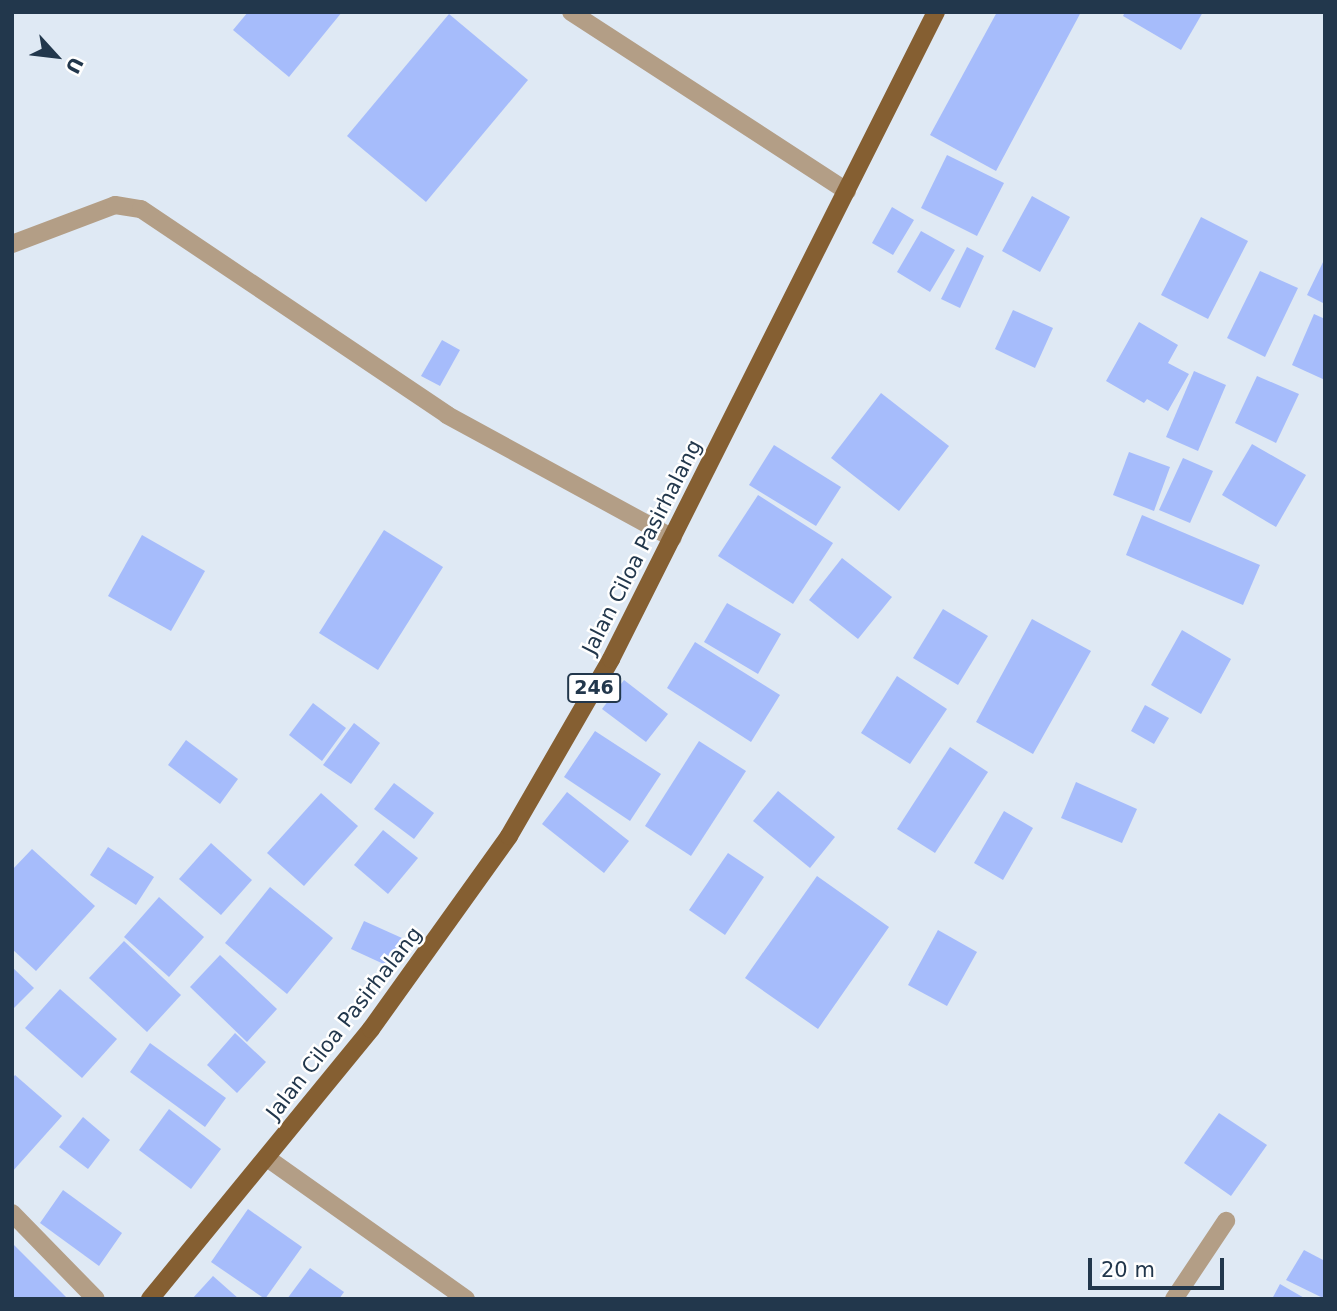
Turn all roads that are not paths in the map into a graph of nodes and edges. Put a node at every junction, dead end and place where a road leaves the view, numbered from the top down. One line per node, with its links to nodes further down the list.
1 (571, 12): 3 (street)
2 (936, 12): 3 (main road, Jalan Ciloa Pasirhalang / 246)
3 (847, 191): 5 (main road, Jalan Ciloa Pasirhalang / 246)
4 (12, 244): 5 (street)
5 (673, 538): 6 (main road, Jalan Ciloa Pasirhalang / 246)
6 (267, 1158): 10 (main road, Jalan Ciloa Pasirhalang / 246); 11 (street)
7 (12, 1213): 9 (street)
8 (1226, 1221): 12 (street)
9 (96, 1299)
10 (150, 1299)
11 (466, 1299)
12 (1174, 1299)

